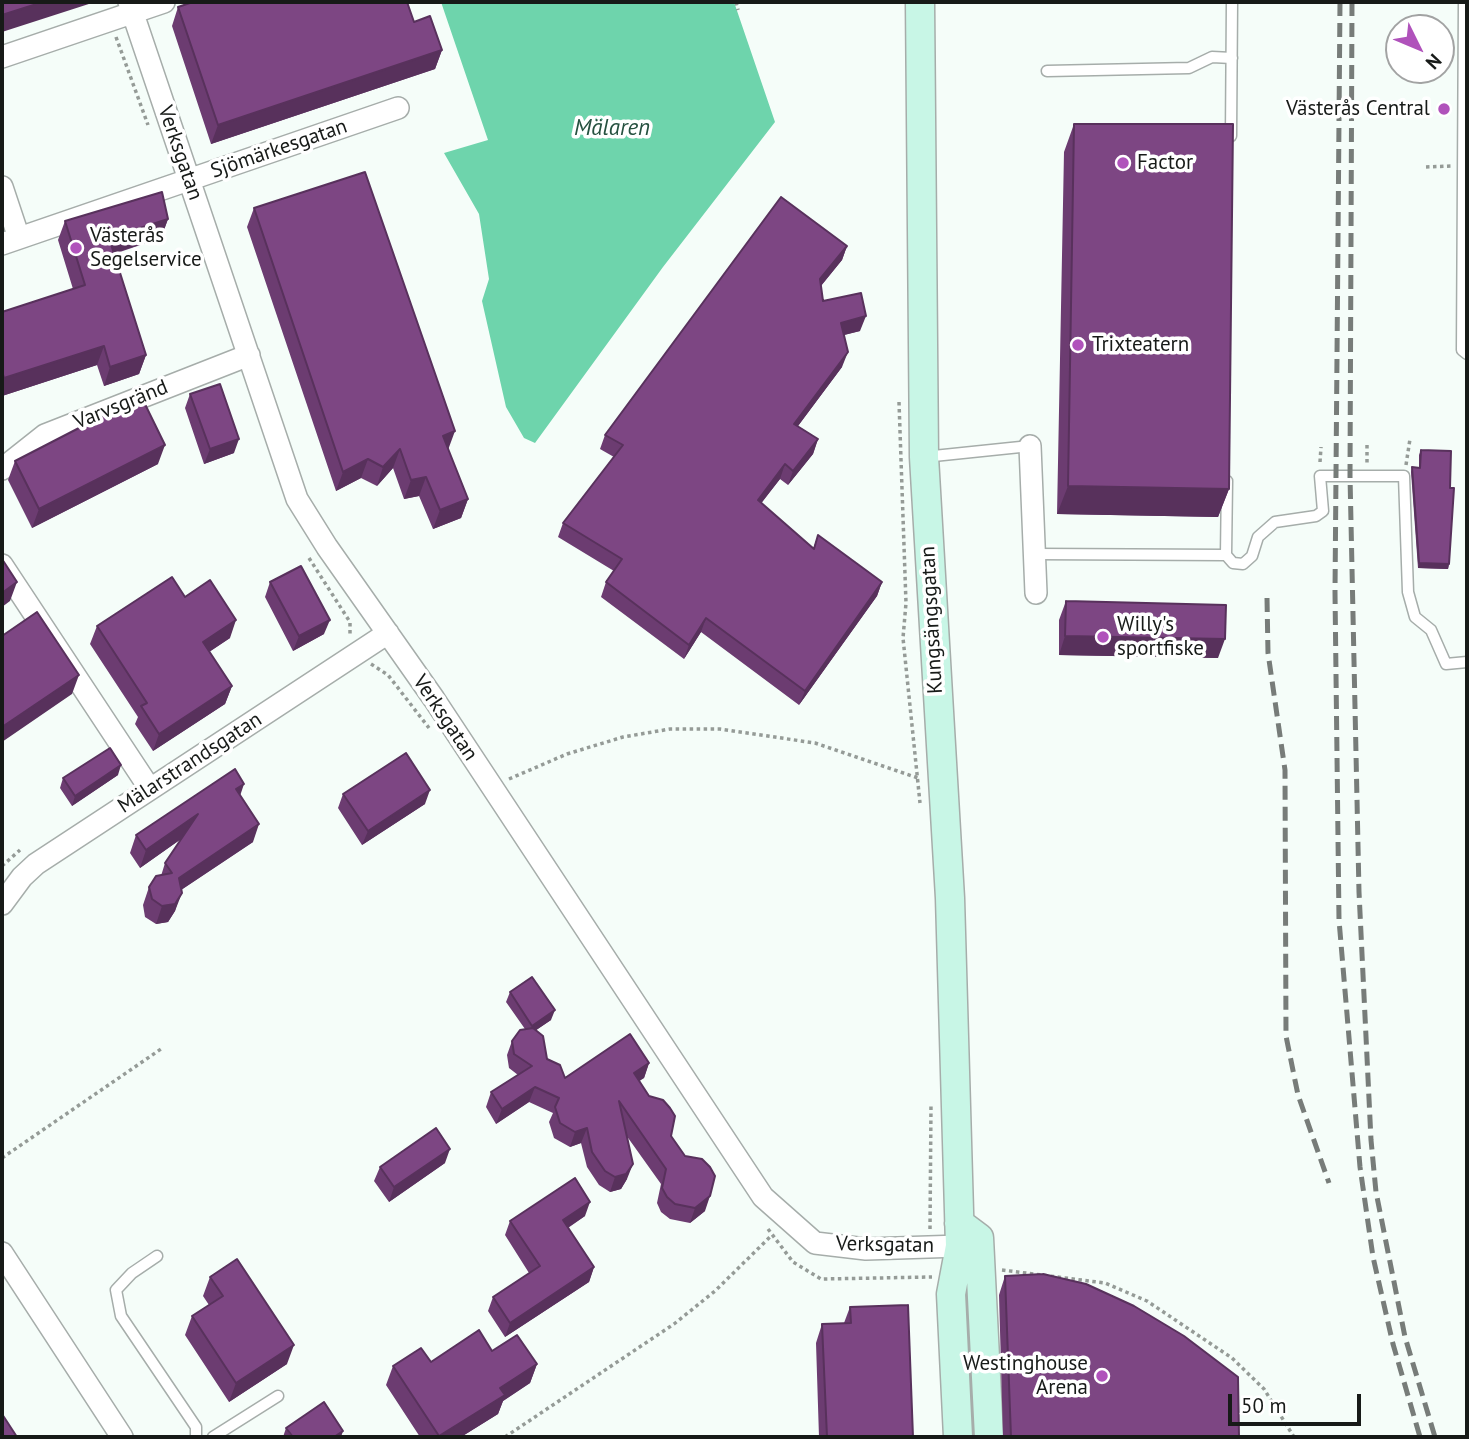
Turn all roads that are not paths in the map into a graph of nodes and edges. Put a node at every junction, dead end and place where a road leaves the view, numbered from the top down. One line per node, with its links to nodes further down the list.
1 (164, 2): 4 (street)
2 (1233, 2): 8 (lane)
3 (1464, 2): 6 (lane)
4 (130, 7): 7 (street); 12 (street, Verksgatan)
5 (922, 7): 18 (main road, Kungsängsgatan)
6 (1464, 28): 15 (lane)
7 (2, 57)
8 (1232, 58): 9 (lane); 11 (lane)
9 (1047, 71)
10 (398, 108): 12 (street, Sjömärkesgatan)
11 (1231, 150)
12 (189, 180): 14 (street, Sjömärkesgatan); 16 (street, Verksgatan)
13 (2, 187): 14 (street)
14 (10, 241)
15 (1467, 354)
16 (249, 355): 19 (street, Varvsgränd); 25 (street, Verksgatan)
17 (1030, 446): 18 (lane); 21 (street)
18 (924, 457): 29 (main road, Kungsängsgatan)
19 (2, 469)
20 (1227, 471): 22 (lane)
21 (1035, 554): 22 (lane); 24 (street)
22 (1226, 555): 26 (lane)
23 (2, 565): 27 (street)
24 (1037, 593)
25 (388, 633): 27 (street, Mälarstrandsgatan); 29 (street, Verksgatan)
26 (1467, 662)
27 (150, 789): 28 (street, Mälarstrandsgatan)
28 (2, 904)
29 (959, 1235): 33 (main road, Kungsängsgatan); 33 (main road, Kungsängsgatan); 37 (main road, Kungsängsgatan)
30 (2, 1253): 34 (street)
31 (158, 1256): 35 (lane)
32 (278, 1396): 36 (lane)
33 (989, 1434)
34 (122, 1437)
35 (196, 1437)
36 (213, 1437)
37 (958, 1437)

